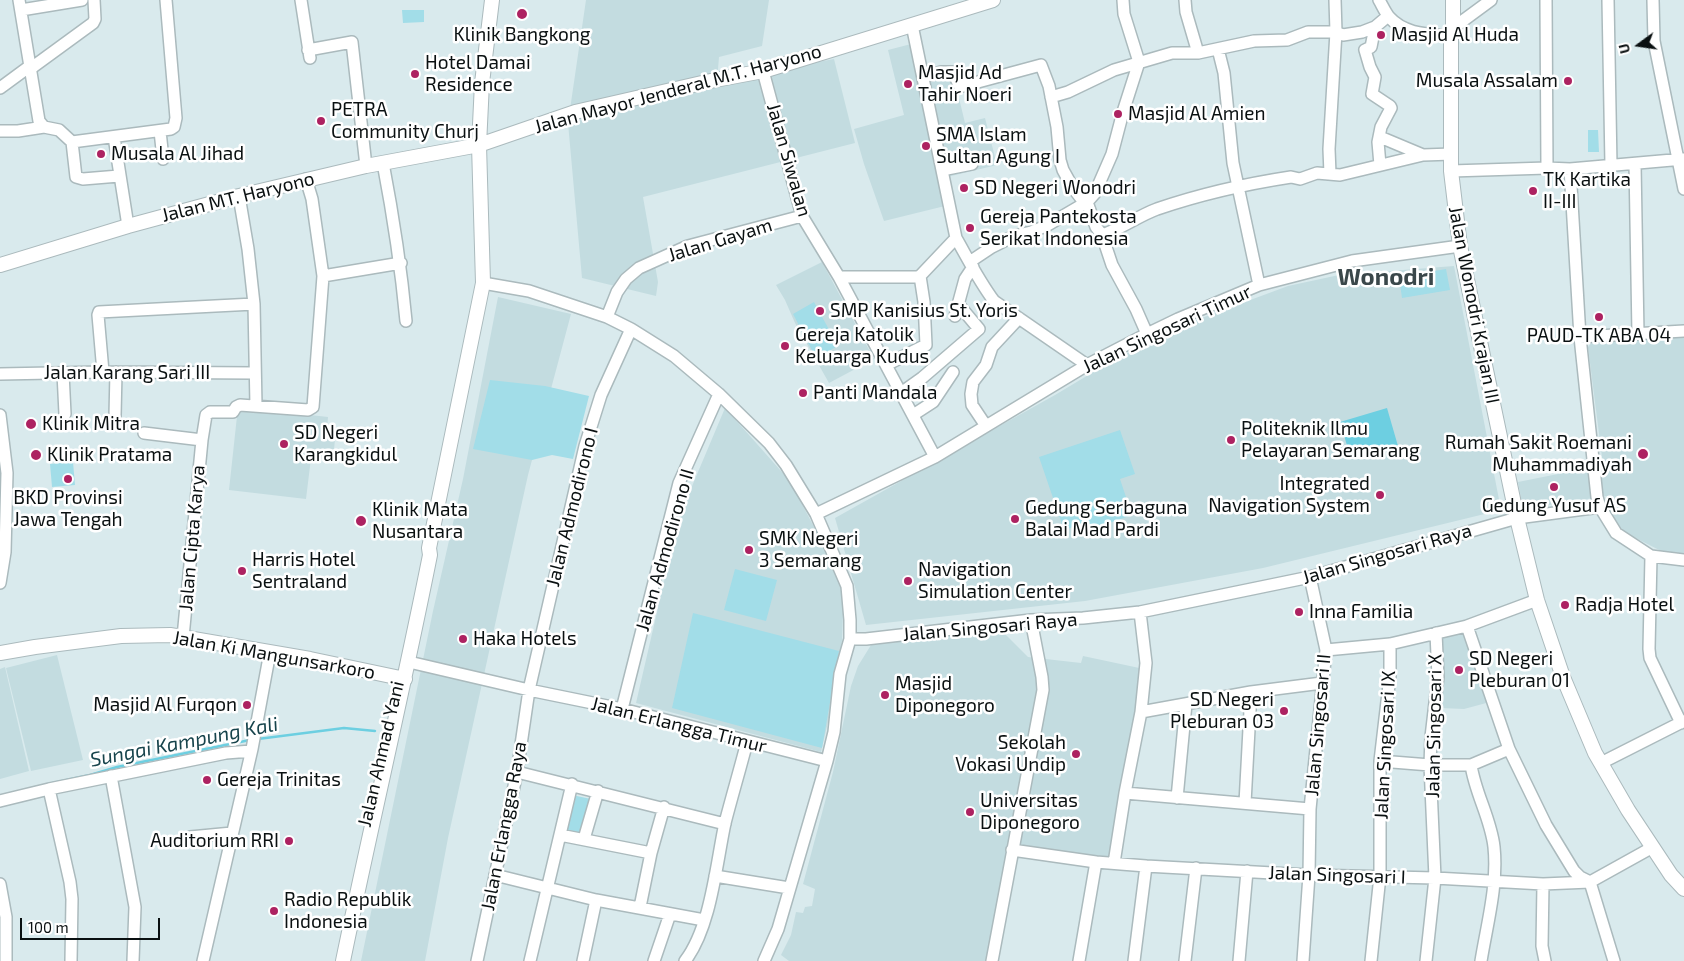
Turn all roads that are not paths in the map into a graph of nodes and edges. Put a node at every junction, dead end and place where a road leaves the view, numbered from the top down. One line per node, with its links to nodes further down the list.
1 (82, 0): 16 (street)
2 (94, 0): 25 (street)
3 (166, 0): 32 (street)
4 (301, 0): 46 (street)
5 (492, 0): 36 (main road, Jalan Ahmad Yani)
6 (993, 0): 18 (main road, Jalan Mayor Jenderal M.T. Haryono)
7 (1123, 0): 24 (street)
8 (1186, 0): 23 (street)
9 (1335, 0): 20 (street)
10 (1379, 0): 17 (street)
11 (1453, 0): 21 (main road, Jalan Wonodri Krajan III)
12 (1492, 0): 21 (street)
13 (1546, 0): 47 (street)
14 (1608, 0): 45 (street)
15 (1653, 0): 40 (street)
16 (20, 5): 25 (street)
17 (1388, 16): 19 (street); 21 (street)
18 (912, 25): 26 (main road, Jalan Mayor Jenderal M.T. Haryono); 27 (street)
19 (1375, 27): 20 (street); 34 (street)
20 (1336, 32): 22 (street); 51 (street)
21 (1452, 32): 37 (main road, Jalan Wonodri Krajan III)
22 (1218, 49): 23 (street); 54 (street)
23 (1198, 53): 24 (street)
24 (1139, 62): 29 (street); 57 (street)
25 (30, 67): 28 (street); 30 (street)
26 (763, 71): 36 (main road, Jalan Mayor Jenderal M.T. Haryono); 58 (street, Jalan Siwalan)
27 (923, 77): 29 (street); 49 (street)
28 (0, 88)
29 (1051, 97): 57 (street)
30 (44, 128): 31 (street); 35 (street)
31 (0, 131)
32 (160, 131): 33 (street); 39 (street)
33 (114, 137): 35 (street); 52 (street)
34 (1380, 137): 38 (street); 44 (street)
35 (72, 142): 52 (street)
36 (479, 145): 41 (main road, Jalan MT. Haryono); 69 (main road, Jalan Ahmad Yani)
37 (1452, 154): 38 (street); 50 (main road, Jalan Wonodri Krajan III)
38 (1423, 155): 44 (street)
39 (162, 159)
40 (1681, 160): 43 (street); 55 (street)
41 (383, 163): 46 (main road, Jalan MT. Haryono); 63 (street)
42 (972, 164): 49 (street)
43 (1635, 164): 45 (street); 78 (street)
44 (1380, 165): 51 (street)
45 (1611, 165): 48 (street)
46 (366, 166): 53 (main road, Jalan MT. Haryono)
47 (1547, 168): 48 (street); 50 (street)
48 (1570, 169): 79 (street)
49 (942, 170): 61 (street)
50 (1451, 171): 62 (main road, Jalan Wonodri Krajan III)
51 (1330, 174): 54 (street)
52 (119, 176): 59 (street)
53 (306, 179): 56 (main road, Jalan MT. Haryono); 66 (street)
54 (1238, 186): 60 (street); 70 (street)
55 (1684, 189)
56 (238, 196): 59 (main road, Jalan MT. Haryono); 71 (street)
57 (1086, 202): 60 (street); 65 (street)
58 (802, 216): 68 (street, Jalan Siwalan); 72 (street, Jalan Gayam)
59 (128, 226): 64 (main road, Jalan MT. Haryono)
60 (1102, 235): 77 (street)
61 (956, 238): 65 (street); 67 (street)
62 (1460, 246): 70 (street, Jalan Singosari Timur); 101 (main road, Jalan Wonodri Krajan III)
63 (401, 263): 66 (street); 74 (street)
64 (0, 264)
65 (972, 264): 73 (street); 88 (street)
66 (323, 276): 90 (street)
67 (920, 276): 68 (street); 80 (street)
68 (839, 277): 80 (street, Jalan Siwalan)
69 (483, 281): 72 (street); 117 (main road, Jalan Ahmad Yani)
70 (1259, 285): 77 (street, Jalan Singosari Timur)
71 (254, 304): 82 (street); 86 (street)
72 (606, 317): 75 (street)
73 (1018, 318): 81 (street); 95 (street)
74 (406, 321)
75 (631, 330): 89 (street); 120 (street, Jalan Admodirono I)
76 (1684, 332): 78 (street)
77 (1147, 334): 81 (street, Jalan Singosari Timur)
78 (1638, 334): 79 (street)
79 (1580, 337): 99 (street)
80 (886, 365): 88 (street, Jalan Siwalan)
81 (1087, 365): 95 (street, Jalan Singosari Timur)
82 (103, 372): 83 (street, Jalan Karang Sari III); 85 (street, Jalan Karang Sari III)
83 (116, 372): 86 (street, Jalan Karang Sari III); 93 (street)
84 (953, 372): 92 (street)
85 (63, 373): 87 (street, Jalan Karang Sari III); 91 (street)
86 (254, 373): 90 (street)
87 (0, 374)
88 (901, 393): 92 (street, Jalan Siwalan)
89 (719, 394): 100 (street); 123 (street, Jalan Admodirono II)
90 (256, 406): 97 (street, Jalan Cipta Karya)
91 (66, 414)
92 (913, 415): 98 (street, Jalan Siwalan)
93 (115, 416)
94 (0, 418): 105 (street)
95 (986, 426): 98 (street, Jalan Singosari Timur)
96 (144, 432): 97 (street, Jalan Cipta Karya)
97 (202, 440): 111 (street, Jalan Cipta Karya)
98 (935, 457): 100 (street, Jalan Singosari Timur)
99 (1600, 507): 101 (street, Jalan Singosari Raya); 102 (street)
100 (816, 514): 112 (street)
101 (1517, 518): 104 (street, Jalan Singosari Raya); 106 (main road)
102 (1651, 556): 103 (street); 125 (street)
103 (1684, 560)
104 (1310, 577): 107 (street, Jalan Singosari Raya); 114 (street, Jalan Singosari II)
105 (0, 583)
106 (1537, 600): 109 (street); 131 (main road)
107 (1140, 612): 108 (street, Jalan Singosari Raya); 124 (street)
108 (1031, 620): 112 (street, Jalan Singosari Raya); 151 (street)
109 (1467, 626): 110 (street); 128 (street)
110 (1436, 633): 113 (street); 132 (street, Jalan Singosari X)
111 (183, 637): 115 (main road, Jalan Ki Mangunsarkoro); 116 (main road, Jalan Ki Mangunsarkoro)
112 (850, 639): 129 (street)
113 (1390, 644): 114 (street); 130 (street, Jalan Singosari IX)
114 (1326, 650): 119 (street, Jalan Singosari II)
115 (270, 652): 118 (main road, Jalan Ki Mangunsarkoro); 127 (street)
116 (0, 653)
117 (405, 662): 118 (main road, Jalan Ahmad Yani); 120 (street, Jalan Erlangga Timur)
118 (402, 678): 178 (main road, Jalan Ahmad Yani); 179 (main road, Jalan Ahmad Yani)
119 (1322, 683): 121 (street); 144 (street, Jalan Singosari II)
120 (529, 690): 123 (street, Jalan Erlangga Timur); 134 (street, Jalan Erlangga Raya)
121 (1251, 692): 122 (street); 142 (street)
122 (1186, 704): 124 (street); 140 (street)
123 (622, 709): 126 (street, Jalan Erlangga Timur)
124 (1141, 712): 139 (street)
125 (1682, 722): 131 (street)
126 (747, 742): 129 (street, Jalan Erlangga Timur); 145 (street)
127 (252, 749): 135 (street); 146 (street)
128 (1509, 749): 133 (street); 164 (street)
129 (827, 761): 167 (street)
130 (1380, 761): 132 (street); 161 (street, Jalan Singosari IX)
131 (1601, 764): 150 (main road)
132 (1430, 765): 133 (street); 162 (street, Jalan Singosari X)
133 (1471, 765): 163 (street)
134 (517, 772): 136 (street); 159 (street, Jalan Erlangga Raya)
135 (111, 776): 137 (street); 176 (street)
136 (572, 784): 138 (street); 147 (street)
137 (49, 789): 141 (street); 175 (street)
138 (598, 791): 143 (street); 149 (street)
139 (1125, 793): 140 (street); 154 (street)
140 (1177, 798): 142 (street)
141 (0, 801)
142 (1245, 803): 144 (street)
143 (664, 807): 145 (street); 152 (street)
144 (1310, 809): 158 (street, Jalan Singosari II)
145 (725, 824): 160 (street)
146 (232, 833): 148 (street); 177 (street)
147 (560, 835): 149 (street); 166 (street)
148 (190, 836)
149 (584, 839): 152 (street)
150 (1653, 847): 164 (street, Jalan Singosari I); 168 (main road)
151 (1012, 850): 153 (street, Jalan Singosari I); 186 (street)
152 (651, 853): 171 (street)
153 (1096, 862): 154 (street, Jalan Singosari I); 187 (street)
154 (1114, 863): 155 (street, Jalan Singosari I)
155 (1146, 866): 156 (street, Jalan Singosari I); 188 (street)
156 (1196, 868): 157 (street, Jalan Singosari I); 189 (street)
157 (1247, 871): 158 (street, Jalan Singosari I); 190 (street)
158 (1309, 874): 161 (street, Jalan Singosari I); 191 (street, Jalan Singosari II)
159 (495, 875): 166 (street); 180 (street, Jalan Erlangga Raya)
160 (715, 876): 167 (street); 173 (street)
161 (1380, 876): 162 (street, Jalan Singosari I); 192 (street, Jalan Singosari IX)
162 (1435, 878): 163 (street, Jalan Singosari I); 193 (street, Jalan Singosari X)
163 (1494, 882): 165 (street, Jalan Singosari I); 194 (street)
164 (1590, 882): 165 (street, Jalan Singosari I); 196 (street)
165 (1543, 884): 195 (street)
166 (547, 888): 170 (street); 181 (street)
167 (789, 888): 185 (street)
168 (1684, 889)
169 (0, 890): 174 (street)
170 (596, 900): 171 (street); 182 (street)
171 (640, 907): 172 (street)
172 (670, 914): 173 (street); 183 (street)
173 (704, 920): 184 (street)
174 (6, 961)
175 (71, 961)
176 (133, 961)
177 (203, 961)
178 (335, 961)
179 (343, 961)
180 (477, 961)
181 (530, 961)
182 (583, 961)
183 (654, 961)
184 (685, 961)
185 (764, 961)
186 (992, 961)
187 (1079, 961)
188 (1134, 961)
189 (1185, 961)
190 (1239, 961)
191 (1303, 961)
192 (1370, 961)
193 (1426, 961)
194 (1480, 961)
195 (1545, 961)
196 (1614, 961)

